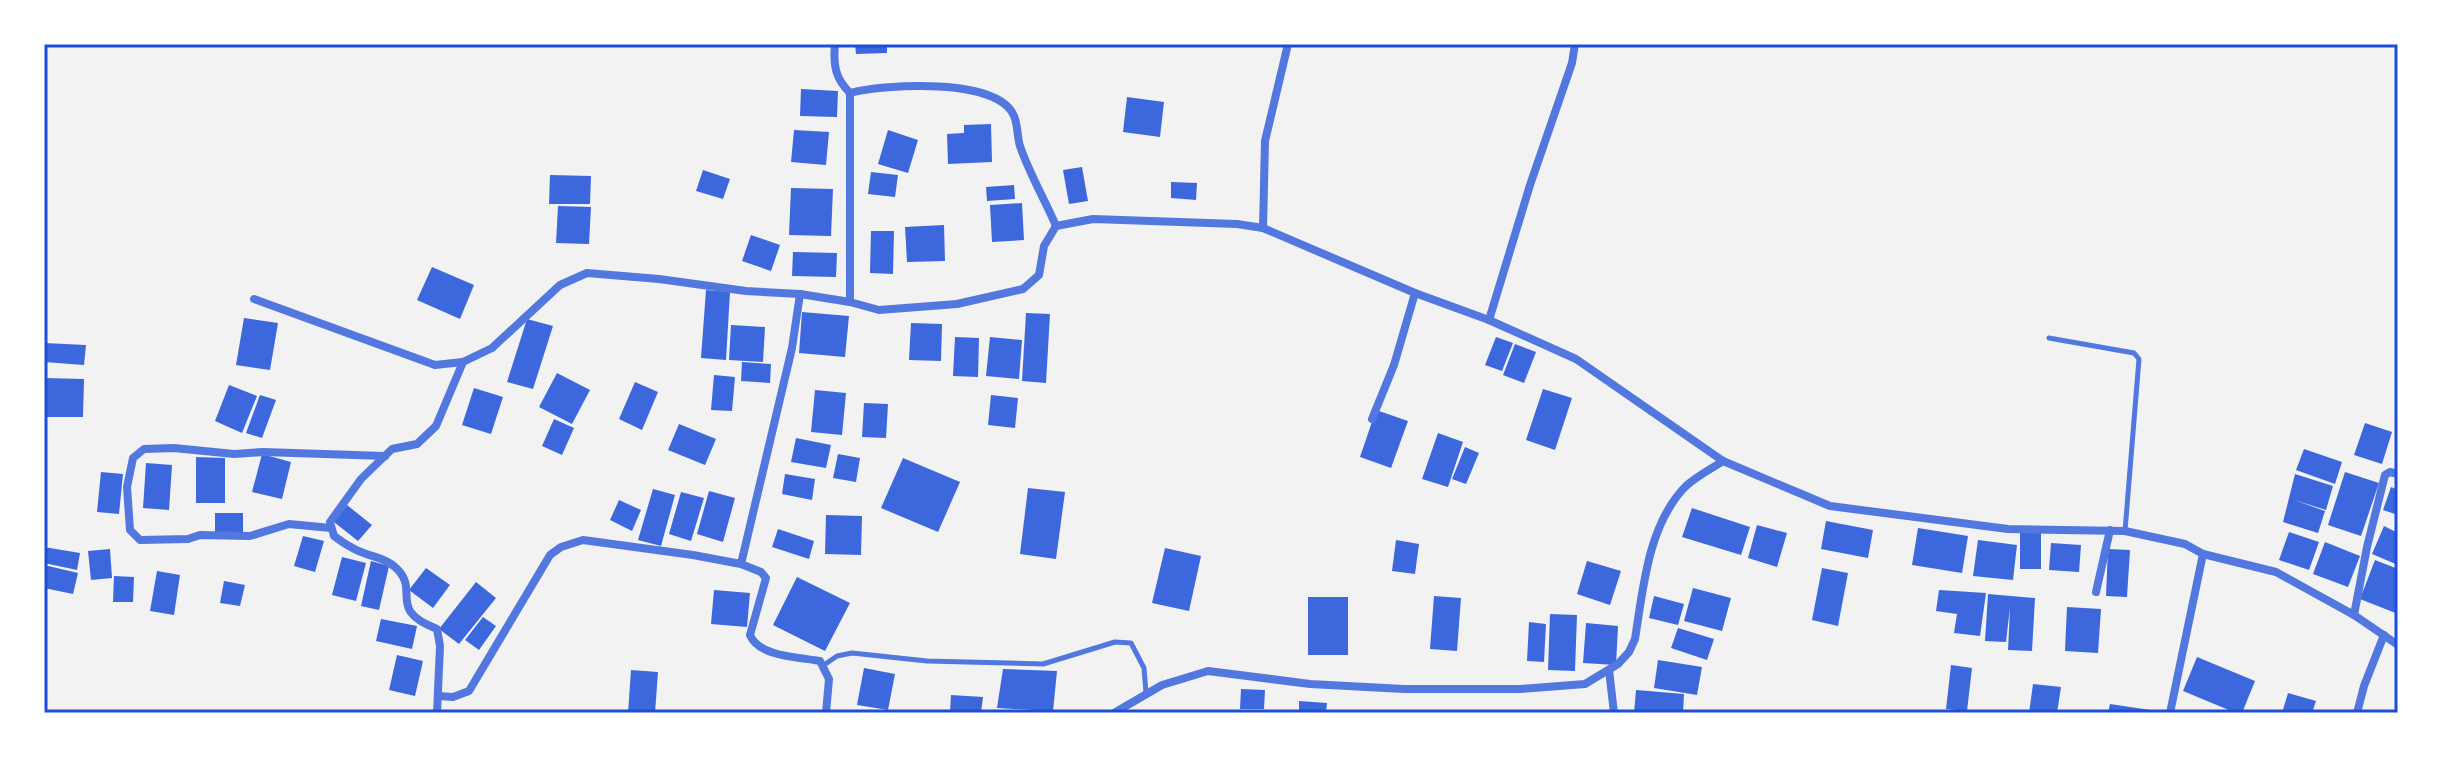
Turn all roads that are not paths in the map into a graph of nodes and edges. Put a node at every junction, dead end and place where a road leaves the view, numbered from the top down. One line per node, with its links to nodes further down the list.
1 (835, 44): 4 (street)
2 (1288, 44): 6 (street)
3 (1575, 44): 11 (street)
4 (850, 93): 5 (street); 10 (street)
5 (1056, 226): 6 (street); 10 (street)
6 (1263, 228): 7 (street)
7 (1415, 293): 11 (street); 14 (street)
8 (800, 294): 10 (street); 13 (street); 22 (street)
9 (254, 299): 13 (street)
10 (850, 302)
11 (1489, 320): 16 (street)
12 (2049, 338): 20 (lane)
13 (463, 362): 15 (street)
14 (1372, 419)
15 (385, 456): 18 (street); 18 (street)
16 (1723, 461): 19 (street); 28 (street)
17 (2398, 474): 24 (street)
18 (331, 528): 30 (street)
19 (2110, 530): 20 (street); 23 (street)
20 (2125, 531): 21 (street)
21 (2203, 554): 24 (street); 35 (street)
22 (741, 564): 27 (street); 30 (street)
23 (2096, 592)
24 (2354, 615): 25 (street)
25 (2384, 635): 26 (street); 36 (street)
26 (2398, 645)
27 (824, 665): 29 (lane); 32 (street)
28 (1609, 670): 29 (street); 34 (street)
29 (1146, 694): 33 (street)
30 (438, 696): 31 (street)
31 (437, 713)
32 (826, 713)
33 (1114, 713)
34 (1614, 713)
35 (2170, 713)
36 (2357, 713)

